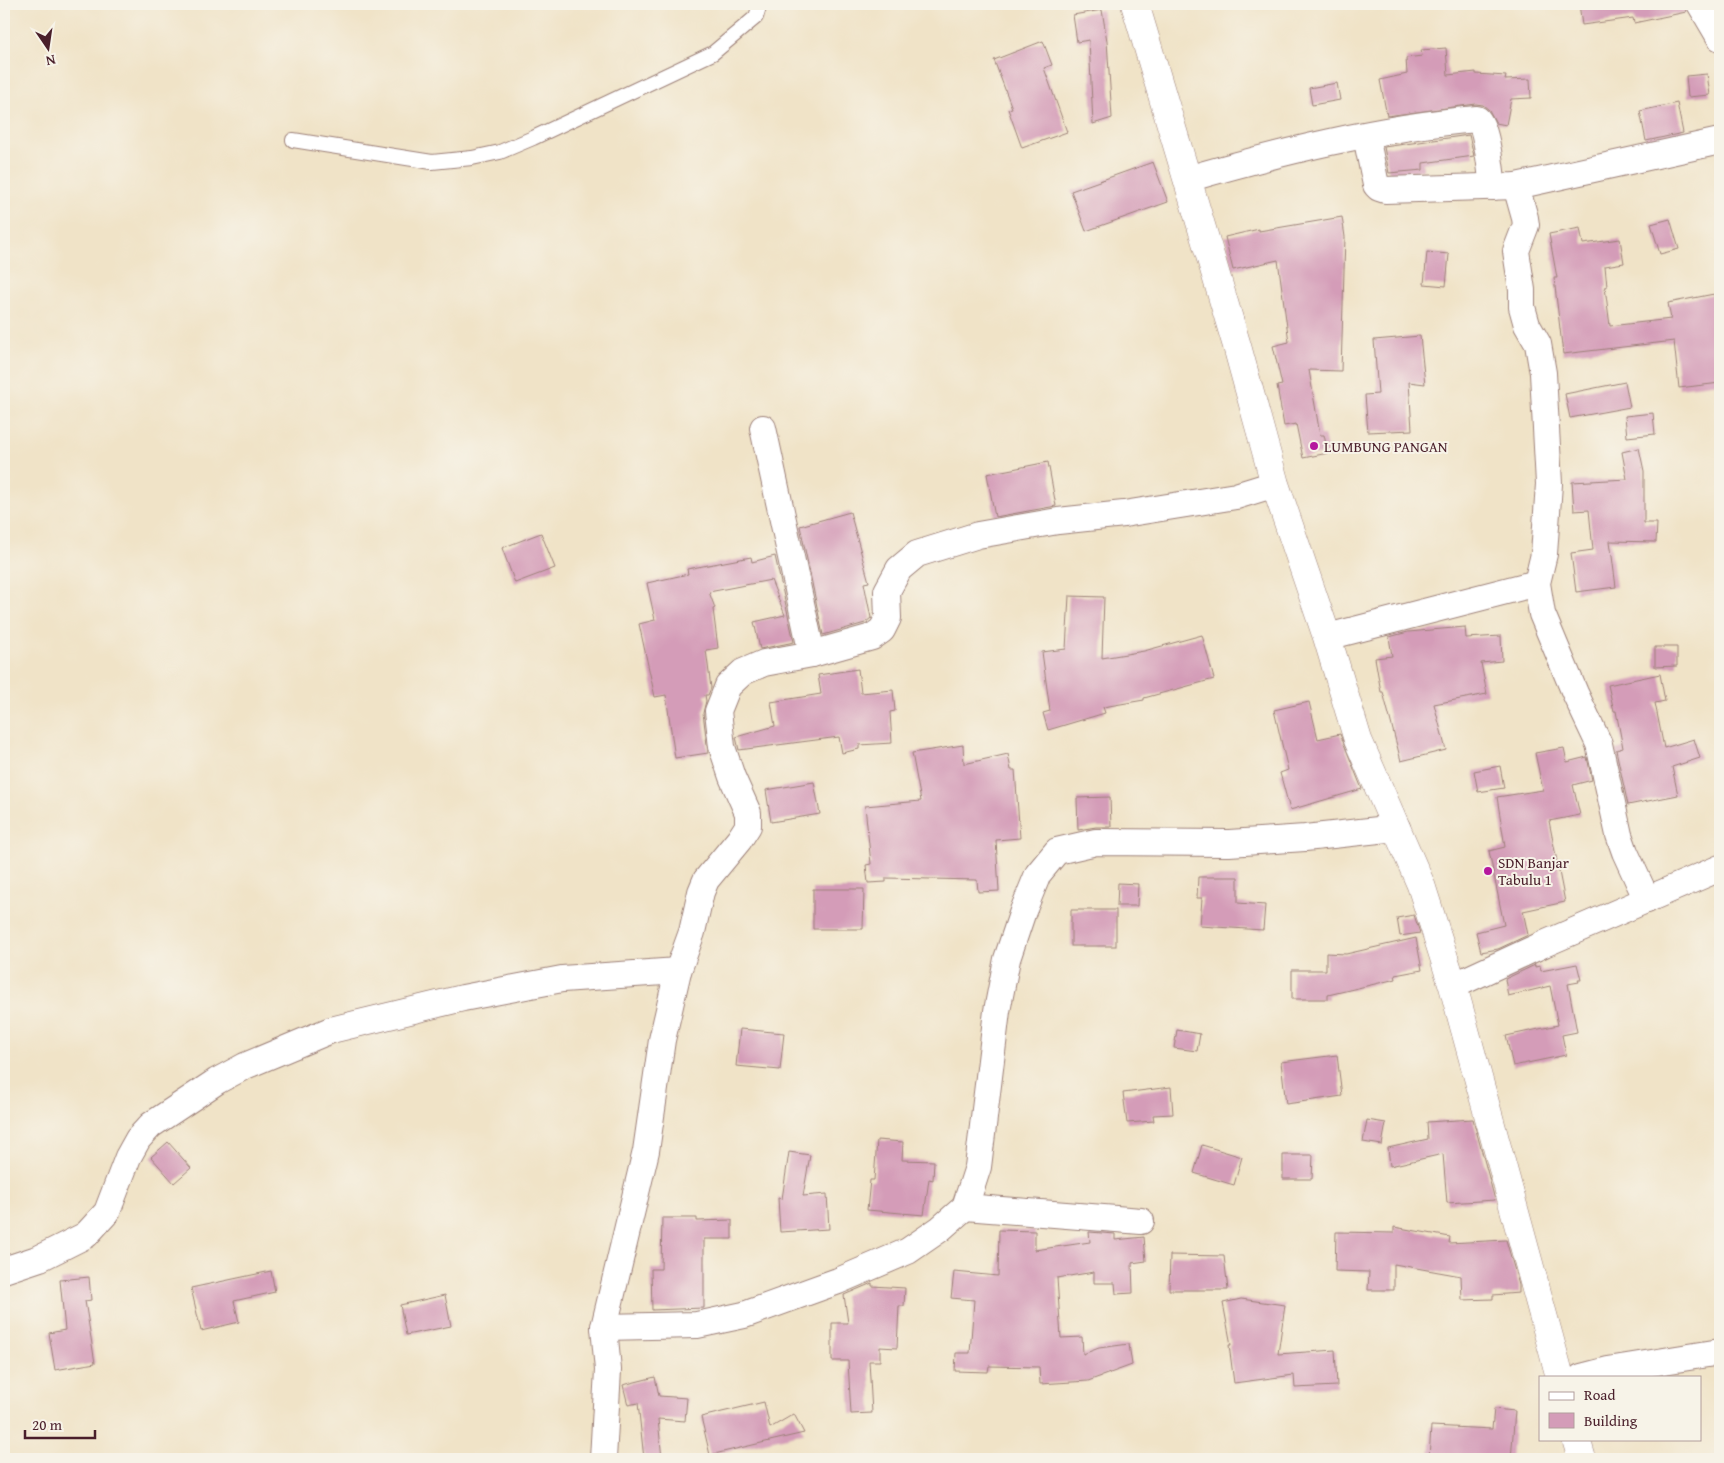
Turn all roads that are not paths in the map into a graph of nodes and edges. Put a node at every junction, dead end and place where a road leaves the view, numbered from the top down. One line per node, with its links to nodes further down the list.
1 (760, 4): 6 (lane)
2 (1134, 4): 8 (street)
3 (1700, 4): 4 (street)
4 (1720, 38)
5 (1366, 136): 8 (street); 9 (street); 9 (street)
6 (294, 140)
7 (1720, 141): 9 (street)
8 (1187, 178): 11 (street)
9 (1504, 186): 12 (street)
10 (763, 428): 14 (street)
11 (1275, 484): 13 (street); 14 (street)
12 (1537, 583): 13 (street); 17 (street)
13 (1327, 637): 15 (street)
14 (812, 654): 18 (street)
15 (1397, 828): 19 (street); 20 (street)
16 (1720, 868): 17 (street)
17 (1647, 900): 19 (street)
18 (678, 971): 22 (street); 23 (street)
19 (1453, 986): 25 (street)
20 (965, 1207): 21 (street); 23 (street)
21 (1141, 1221)
22 (4, 1270)
23 (604, 1327): 28 (street)
24 (1720, 1352): 26 (street)
25 (1560, 1376)
26 (1586, 1376)
27 (1576, 1440): 29 (street)
28 (603, 1459)
29 (1582, 1459)

